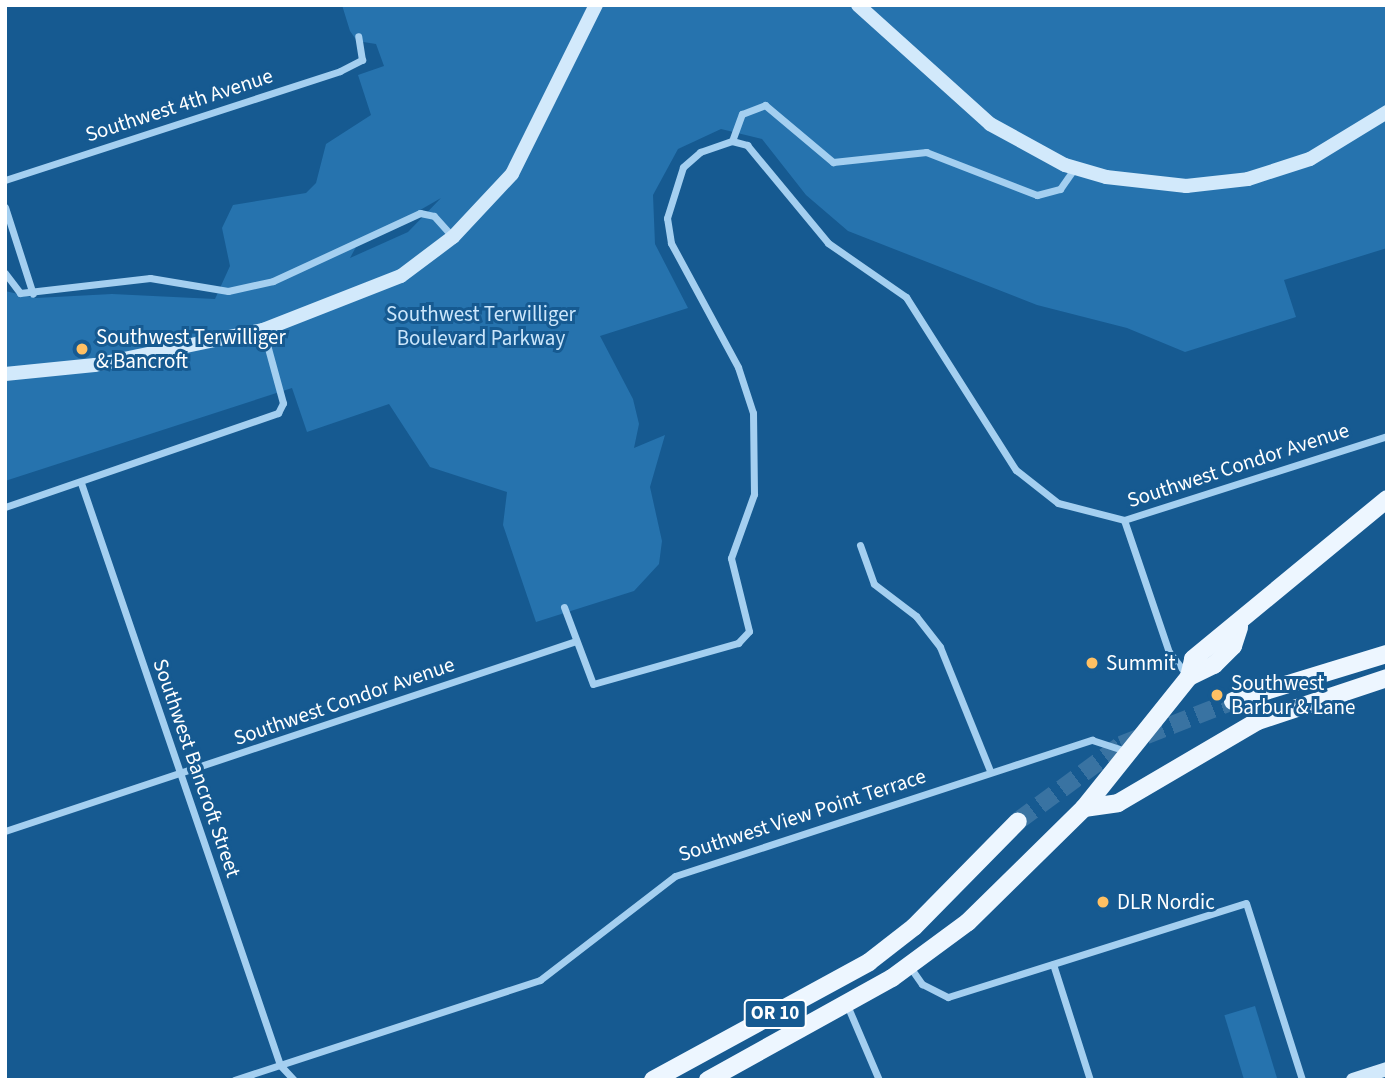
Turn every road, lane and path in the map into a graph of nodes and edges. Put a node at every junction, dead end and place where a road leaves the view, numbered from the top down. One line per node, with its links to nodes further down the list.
1 (596, 5): 9 (main road)
2 (858, 5): 6 (main road)
3 (358, 36): 7 (street, Southwest 4th Avenue)
4 (1387, 112): 6 (main road)
5 (732, 141): 6 (street); 18 (street, Southwest Condor Avenue); 21 (street)
6 (1074, 169)
7 (5, 180)
8 (5, 207): 11 (street)
9 (453, 237): 11 (street); 12 (main road)
10 (5, 273): 11 (street)
11 (33, 294)
12 (262, 330): 13 (main road); 15 (street)
13 (5, 374)
14 (1387, 436): 18 (street, Southwest Condor Avenue)
15 (81, 482): 17 (street); 28 (street, Southwest Bancroft Street)
16 (1387, 499): 23 (main road)
17 (5, 507)
18 (1124, 520): 23 (street)
19 (860, 545): 27 (street)
20 (564, 607): 21 (street)
21 (573, 642): 28 (street, Southwest Condor Avenue)
22 (1387, 653): 25 (main road)
23 (1189, 677): 26 (main road)
24 (1387, 678): 29 (main road)
25 (1233, 701)
26 (1128, 752): 27 (street, Southwest View Point Terrace); 29 (main road)
27 (989, 771): 35 (street, Southwest View Point Terrace)
28 (181, 774): 31 (street, Southwest Condor Avenue); 35 (street, Southwest Bancroft Street)
29 (1084, 808): 33 (main road, OR 10)
30 (1018, 821): 40 (main road, OR 10)
31 (5, 831)
32 (1053, 964): 33 (street); 42 (street); 43 (street)
33 (910, 967): 34 (main road, OR 10)
34 (847, 1004): 37 (main road, OR 10); 41 (street)
35 (280, 1065): 38 (street, Southwest View Point Terrace); 39 (street)
36 (1387, 1069): 44 (main road)
37 (716, 1078)
38 (234, 1080)
39 (293, 1080)
40 (653, 1080)
41 (879, 1080)
42 (1090, 1080)
43 (1302, 1080)
44 (1353, 1080)

